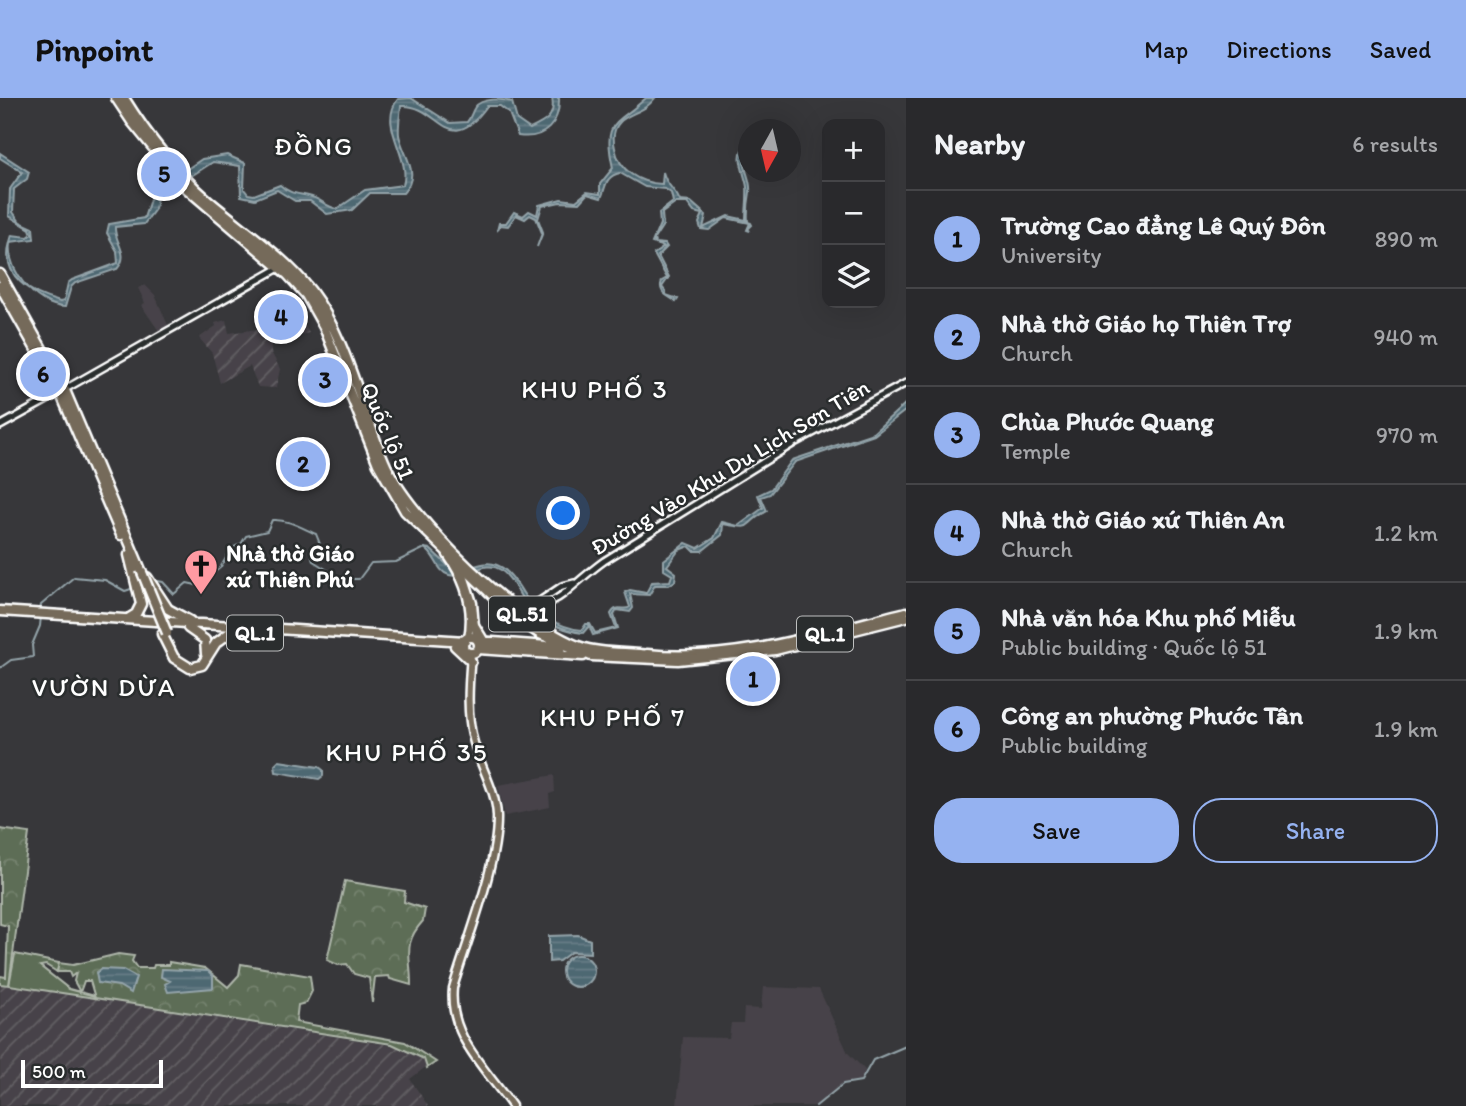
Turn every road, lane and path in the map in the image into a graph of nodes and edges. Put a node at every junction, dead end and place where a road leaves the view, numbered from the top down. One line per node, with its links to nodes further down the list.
1 (116, 98): 3 (highway, QL.51)
2 (124, 98): 3 (highway, QL.51)
3 (175, 171): 4 (highway, Quốc lộ 51 / QL.51)
4 (281, 265): 8 (street); 12 (highway, Quốc lộ 51 / QL.51)
5 (0, 274): 11 (highway)
6 (0, 286): 11 (highway)
7 (906, 383): 14 (street, Đường Vào Khu Du Lịch Sơn Tiên)
8 (67, 388)
9 (58, 394): 10 (street)
10 (0, 426)
11 (132, 554): 13 (highway)
12 (461, 567): 15 (highway, Quốc lộ 51 / QL.51); 22 (main road); 30 (highway, Quốc lộ 51 / QL.51)
13 (140, 573): 20 (highway); 21 (highway, bridge); 26 (highway, bridge)
14 (538, 604): 15 (street, Đường Vào Khu Du Lịch Sơn Tiên); 19 (street, Đường Vào Khu Du Lịch Sơn Tiên)
15 (524, 611): 19 (highway, Quốc lộ 51 / QL.51)
16 (0, 613): 18 (highway, QL.1)
17 (906, 615): 24 (highway, Quốc lộ 51 / QL.1); 24 (highway, Quốc lộ 51 / QL.1)
18 (41, 616): 20 (highway, QL.1); 23 (highway, QL.1)
19 (533, 618): 30 (highway, Quốc lộ 51 / QL.51)
20 (128, 619): 21 (highway, QL.1)
21 (200, 624): 27 (highway, QL.1)
22 (472, 625): 27 (highway); 28 (highway); 29 (main road)
23 (188, 628): 25 (highway, QL.1); 26 (highway)
24 (842, 630): 30 (highway, Quốc lộ 51 / QL.1)
25 (232, 631): 26 (highway); 27 (highway, QL.1)
26 (165, 633)
27 (455, 644): 29 (highway, QL.1); 29 (highway)
28 (490, 646): 29 (highway, QL.1); 29 (highway); 30 (highway, QL.1)
29 (471, 648): 31 (main road)
30 (579, 650)
31 (512, 1106)

